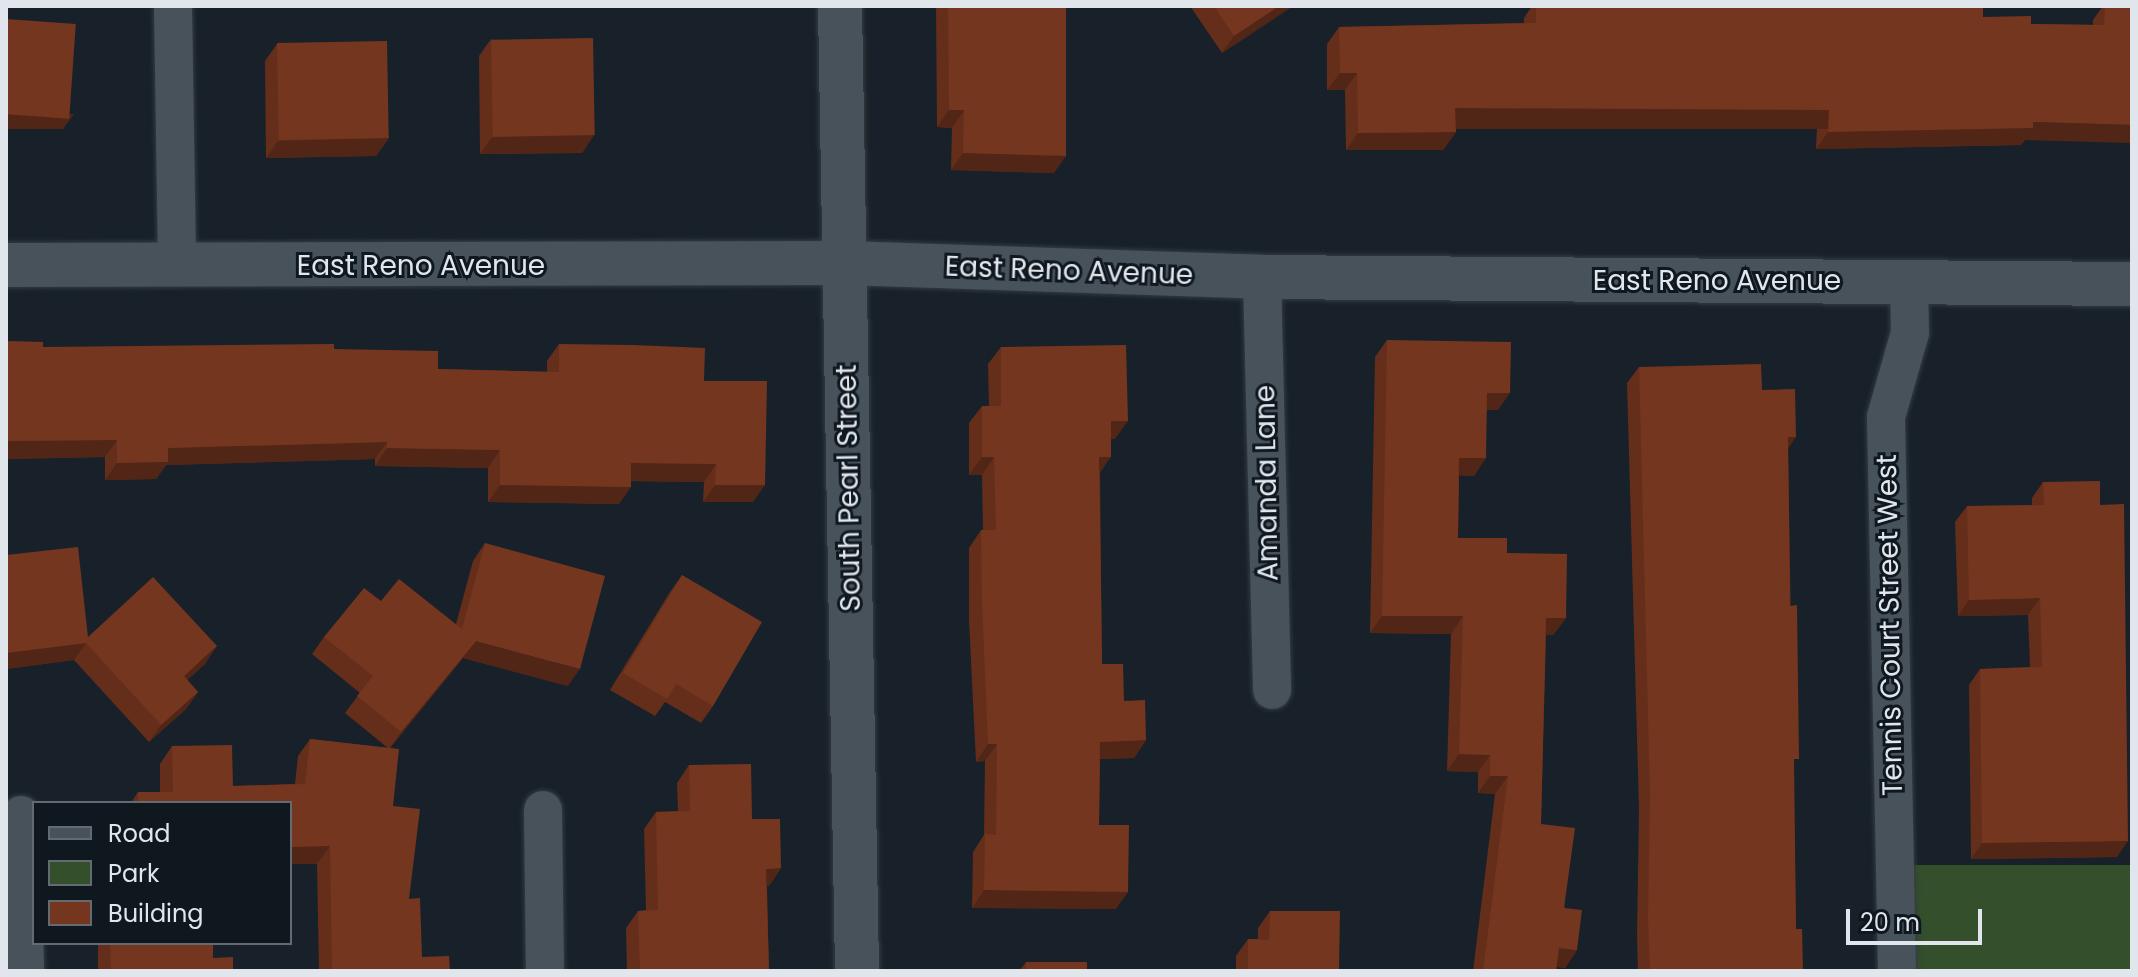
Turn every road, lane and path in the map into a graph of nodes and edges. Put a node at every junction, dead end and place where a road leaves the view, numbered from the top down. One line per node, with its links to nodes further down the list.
1 (173, 6): 5 (street)
2 (840, 6): 3 (street, South Pearl Street)
3 (845, 263): 5 (street, East Reno Avenue); 6 (street, East Reno Avenue); 14 (street, South Pearl Street)
4 (6, 265): 5 (street, East Reno Avenue)
5 (177, 267)
6 (1262, 277): 7 (street, East Reno Avenue); 9 (street, Amanda Lane)
7 (1909, 282): 8 (street, East Reno Avenue); 15 (street, Tennis Court Street West)
8 (2132, 284)
9 (1272, 690)
10 (543, 810): 13 (street)
11 (21, 815): 12 (street)
12 (25, 971)
13 (545, 971)
14 (857, 971)
15 (1897, 971)

